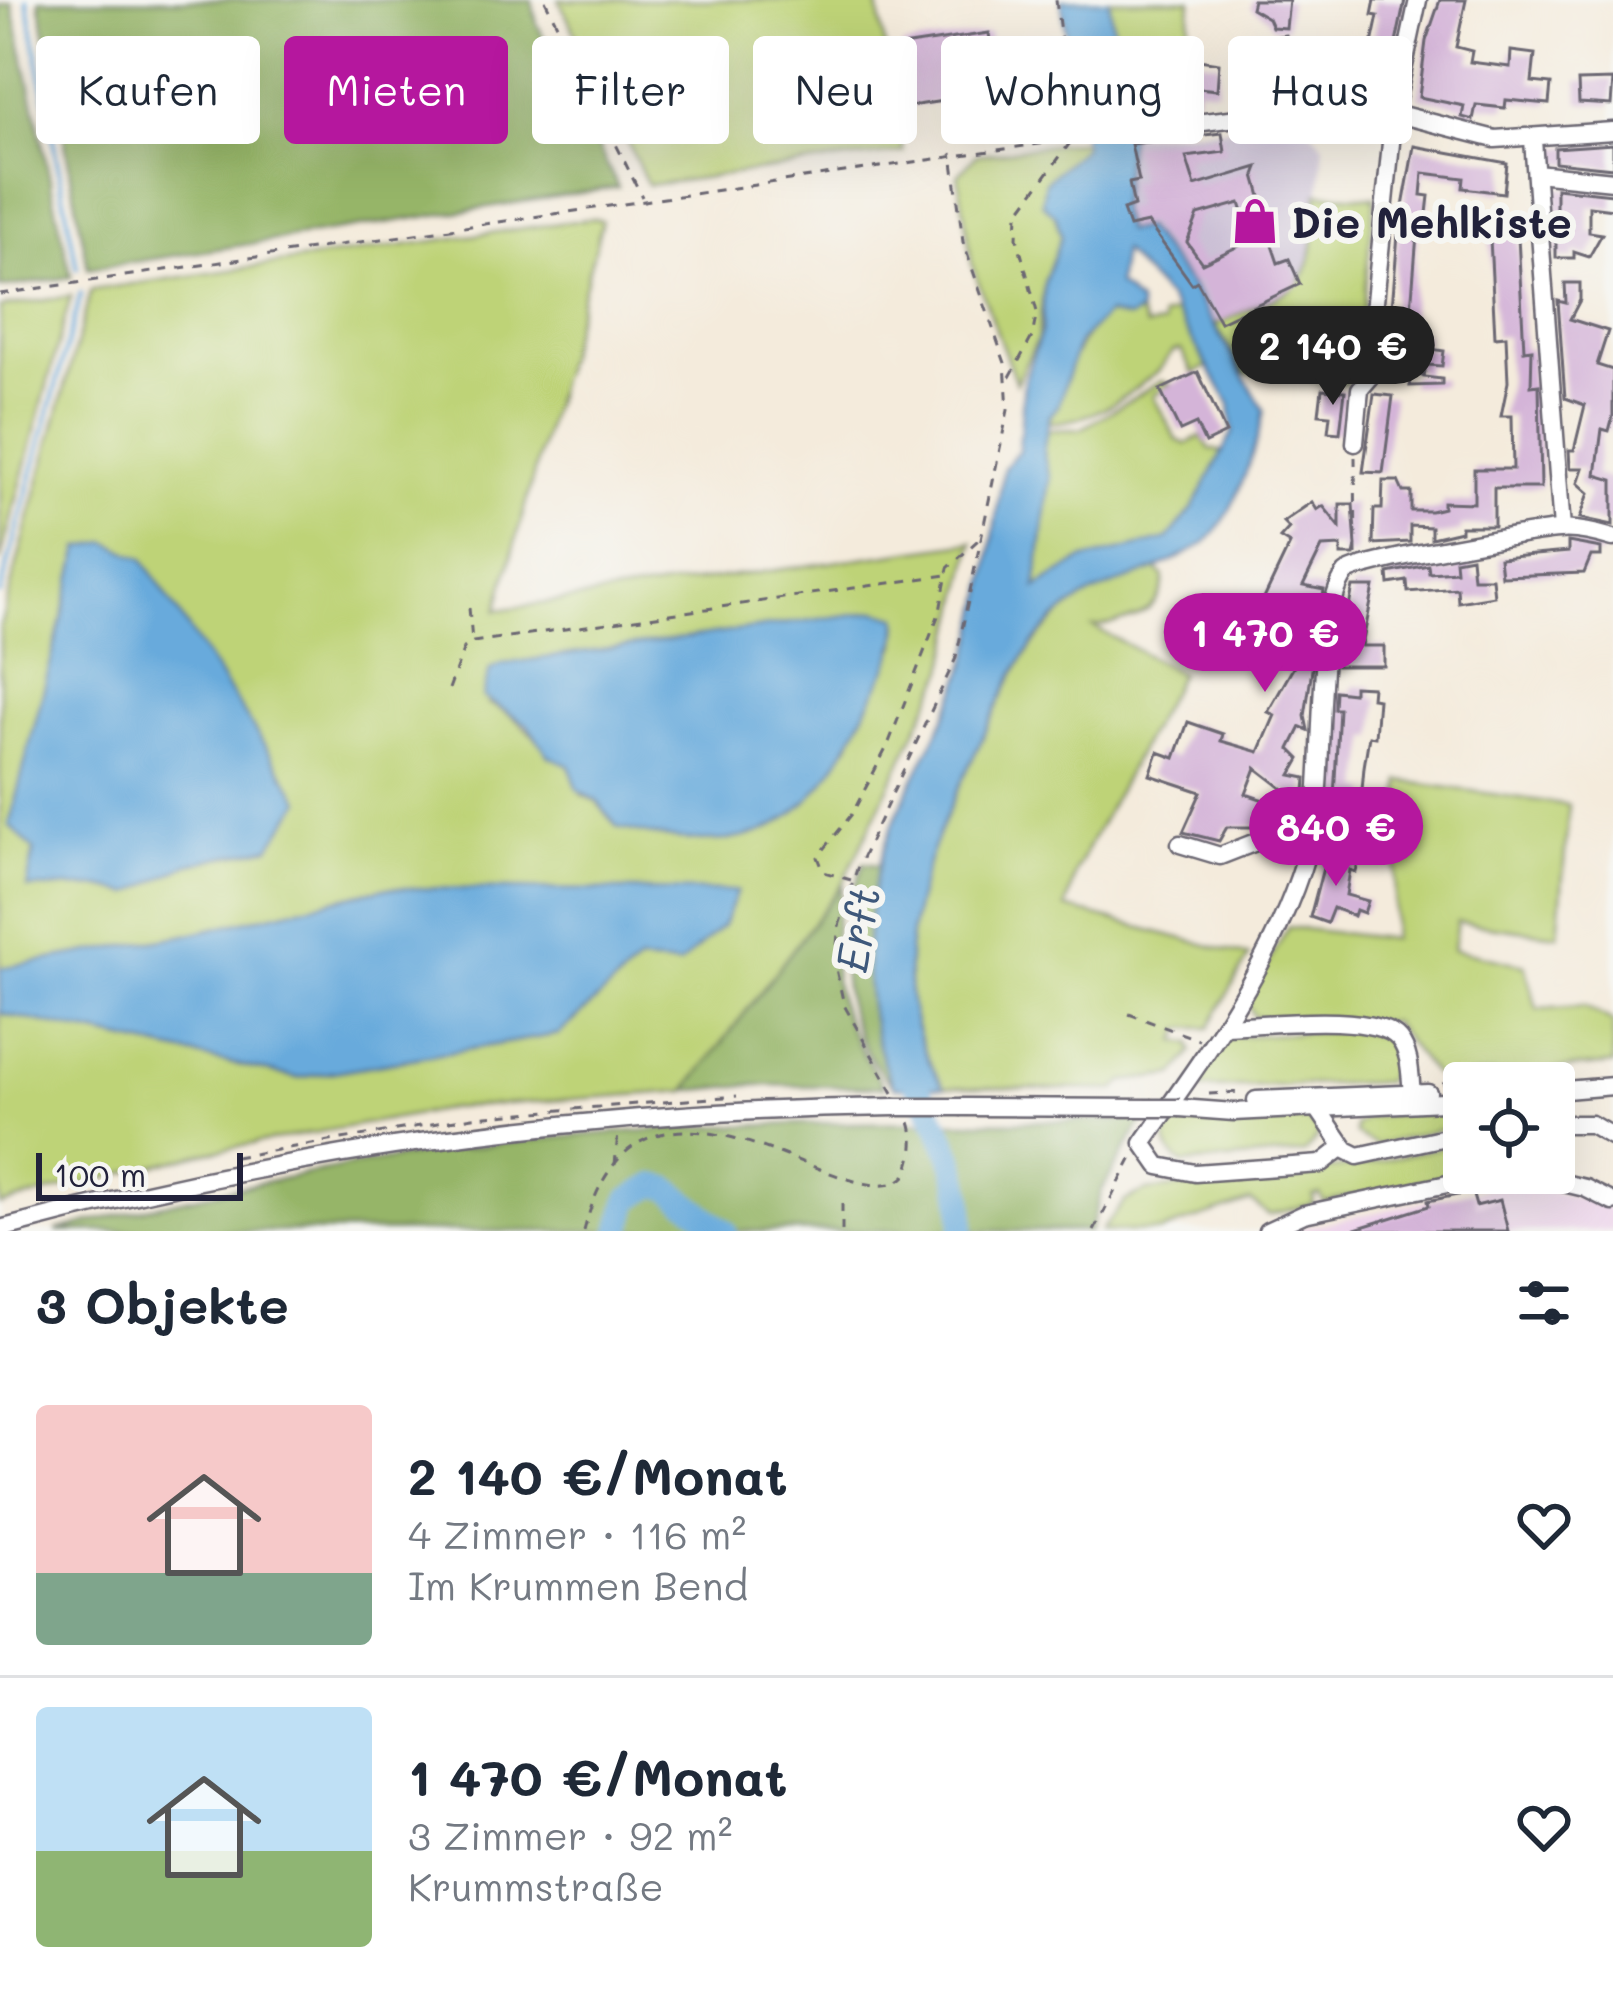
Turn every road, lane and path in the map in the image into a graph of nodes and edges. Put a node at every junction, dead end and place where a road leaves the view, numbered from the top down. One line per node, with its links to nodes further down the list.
1 (545, 0): 15 (path)
2 (1056, 0): 4 (path)
3 (1418, 0): 5 (street)
4 (1060, 36)
5 (1410, 36)
6 (1412, 118): 8 (street)
7 (1613, 131): 8 (street)
8 (1533, 140): 13 (street)
9 (1030, 144): 12 (path)
10 (1069, 144): 17 (path)
11 (1391, 144): 18 (street)
12 (952, 153): 15 (path); 17 (path)
13 (1536, 173): 14 (street); 19 (street)
14 (1613, 181)
15 (643, 199): 16 (path)
16 (0, 294)
17 (1008, 382): 20 (path)
18 (1355, 443): 22 (path)
19 (1562, 529): 21 (street); 22 (street)
20 (979, 538): 23 (path); 29 (path)
21 (1613, 538)
22 (1358, 566): 27 (street)
23 (946, 575): 25 (path); 29 (path)
24 (469, 608): 25 (path)
25 (473, 642): 26 (path)
26 (449, 689)
27 (1310, 841): 28 (street); 31 (street)
28 (1180, 844)
29 (853, 880): 38 (path)
30 (1129, 1014): 32 (path)
31 (1226, 1026): 32 (street); 36 (street)
32 (1212, 1046): 49 (street)
33 (1613, 1086): 34 (street)
34 (1575, 1089)
35 (1443, 1092): 36 (street)
36 (1412, 1094): 39 (street)
37 (1443, 1102): 40 (street)
38 (897, 1105): 39 (street, bridge); 42 (street)
39 (1208, 1108): 41 (street)
40 (1354, 1108): 41 (street); 47 (street)
41 (1318, 1109): 47 (street)
42 (617, 1116): 50 (path); 56 (street)
43 (910, 1122): 53 (path)
44 (1575, 1124): 45 (street)
45 (1613, 1137)
46 (1443, 1138): 47 (street)
47 (1341, 1141): 49 (street)
48 (688, 1142): 50 (path)
49 (1143, 1143): 59 (path)
50 (615, 1167): 57 (path)
51 (1443, 1185): 60 (street)
52 (1575, 1186): 54 (street)
53 (898, 1188)
54 (1613, 1202)
55 (853, 1203): 58 (path)
56 (0, 1229)
57 (584, 1231)
58 (842, 1231)
59 (1094, 1231)
60 (1267, 1231)

